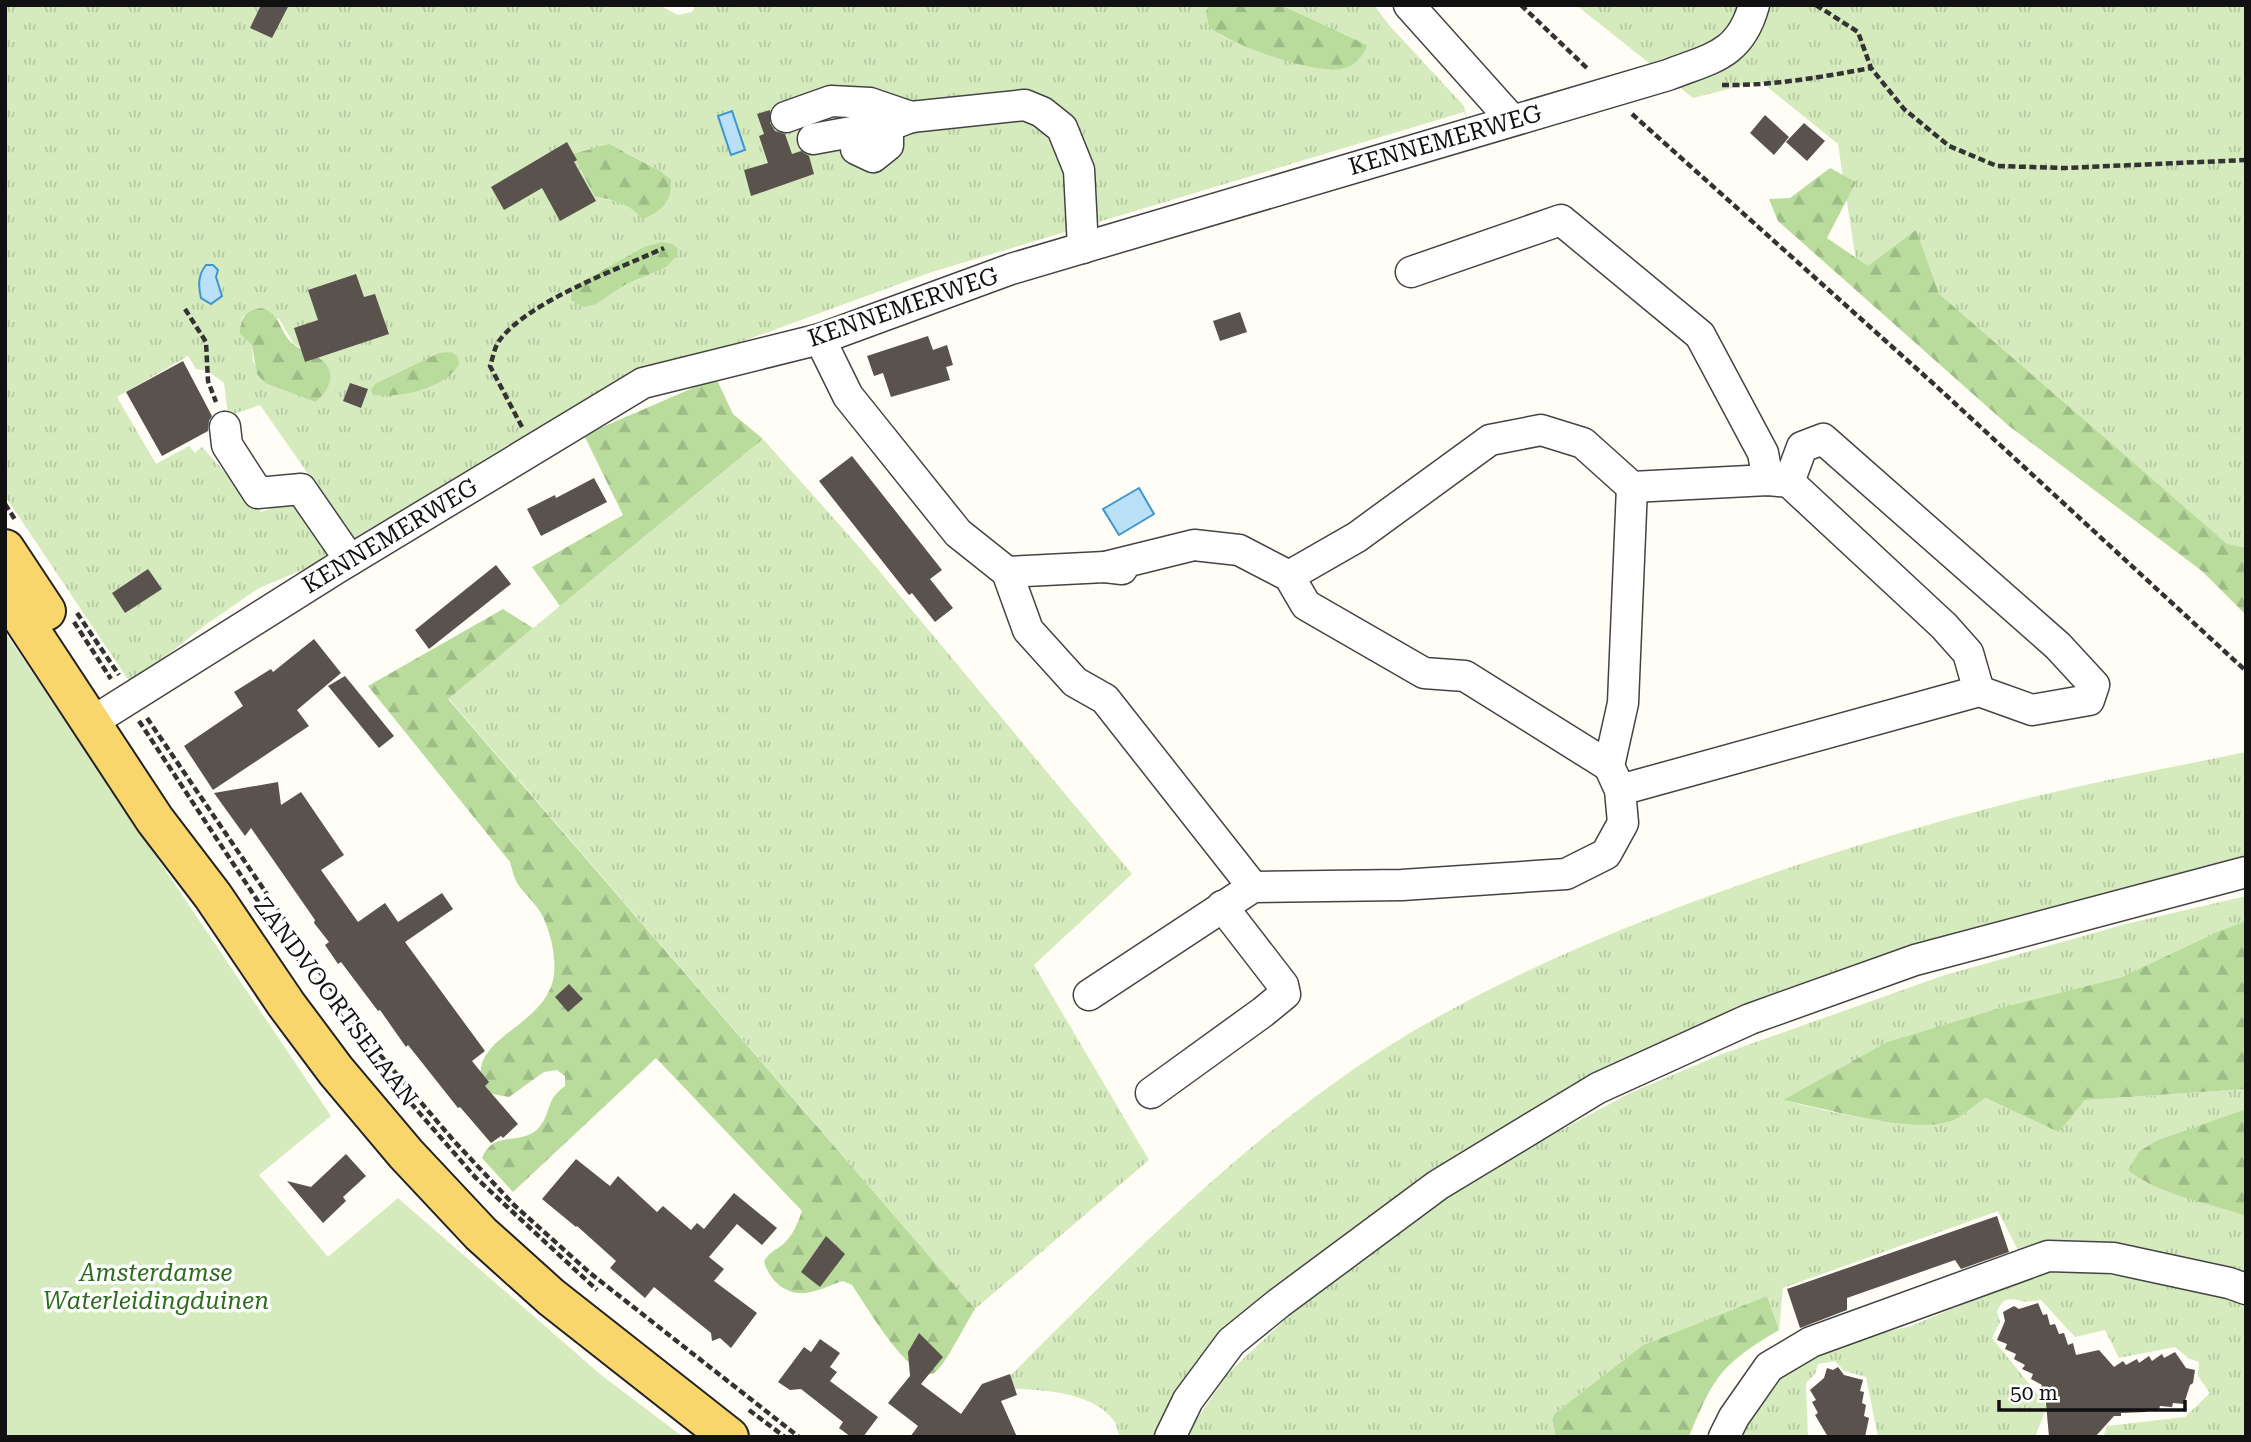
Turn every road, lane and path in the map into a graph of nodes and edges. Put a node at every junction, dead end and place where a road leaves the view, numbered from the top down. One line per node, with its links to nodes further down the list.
1 (1409, 5): 9 (street)
2 (1521, 5): 7 (path)
3 (1754, 5): 7 (street, KENNEMERWEG)
4 (1816, 5): 5 (path)
5 (1871, 68): 6 (path); 12 (path)
6 (1720, 85)
7 (1611, 93): 9 (street, KENNEMERWEG); 30 (path)
8 (786, 117): 10 (street)
9 (1512, 120): 14 (street, KENNEMERWEG)
10 (900, 121): 11 (street); 14 (street)
11 (813, 139)
12 (2246, 160)
13 (664, 248): 19 (path)
14 (1083, 248): 17 (street, KENNEMERWEG)
15 (1411, 272): 20 (street)
16 (185, 309): 18 (path)
17 (820, 339): 19 (street, KENNEMERWEG); 25 (street)
18 (225, 428): 24 (street)
19 (534, 449): 24 (street, KENNEMERWEG)
20 (1779, 481): 21 (street); 31 (street); 31 (street)
21 (1632, 487): 26 (street); 33 (street)
22 (5, 504): 23 (path)
23 (13, 538): 32 (main road, ZANDVOORTSELAAN)
24 (350, 560): 32 (street, KENNEMERWEG)
25 (1007, 572): 26 (street); 35 (street)
26 (1289, 576): 33 (street)
27 (5, 592): 32 (main road, ZANDVOORTSELAAN)
28 (73, 606): 32 (path)
29 (73, 621): 32 (path, ZANDVOORTSELAAN)
30 (2246, 671)
31 (1979, 691): 33 (street)
32 (116, 707): 40 (path, ZANDVOORTSELAAN); 41 (main road, ZANDVOORTSELAAN); 43 (path)
33 (1614, 778): 35 (street)
34 (2246, 872): 44 (street)
35 (1253, 887): 36 (street)
36 (1222, 906): 37 (street); 38 (street)
37 (1089, 995)
38 (1151, 1094)
39 (2246, 1289): 45 (street)
40 (608, 1299)
41 (736, 1422): 42 (path)
42 (785, 1437)
43 (799, 1437)
44 (1170, 1437)
45 (1724, 1437)

